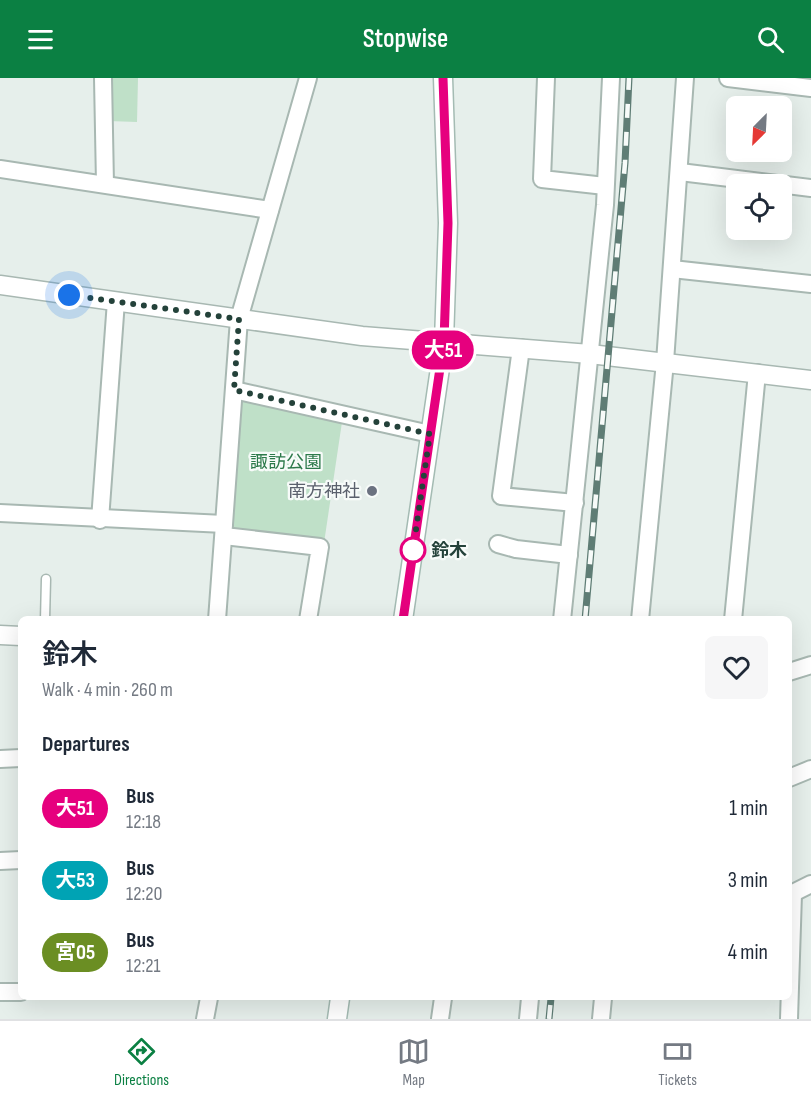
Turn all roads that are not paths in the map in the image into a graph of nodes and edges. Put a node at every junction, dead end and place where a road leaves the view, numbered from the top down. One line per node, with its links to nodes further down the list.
1 (103, 78): 11 (street)
2 (308, 78): 14 (street)
3 (443, 78): 20 (street)
4 (546, 78): 12 (street)
5 (611, 78): 12 (street)
6 (685, 78): 10 (street)
7 (728, 78): 8 (street)
8 (811, 88)
9 (0, 169): 11 (street)
10 (680, 172): 13 (street); 15 (street)
11 (105, 184): 14 (street)
12 (606, 186): 22 (street)
13 (811, 188)
14 (270, 210): 19 (street)
15 (672, 269): 16 (street); 23 (street)
16 (811, 284)
17 (0, 285): 18 (street)
18 (116, 301): 19 (street); 30 (street)
19 (239, 319): 20 (street); 26 (street)
20 (444, 341): 21 (street); 27 (street)
21 (521, 348): 22 (street); 28 (street)
22 (591, 354): 23 (street); 28 (street)
23 (665, 362): 24 (street); 40 (street)
24 (758, 373): 25 (street); 41 (street)
25 (811, 380)
26 (234, 390): 27 (street); 31 (street)
27 (430, 434): 38 (street)
28 (575, 503): 33 (street)
29 (0, 513): 30 (street)
30 (100, 520): 31 (street)
31 (224, 530): 36 (street); 37 (street)
32 (498, 544): 33 (street)
33 (569, 555): 39 (street)
34 (46, 579): 35 (lane)
35 (45, 616)
36 (217, 616)
37 (309, 616)
38 (404, 616)
39 (562, 616)
40 (640, 616)
41 (733, 616)
42 (0, 635): 43 (street)
43 (18, 636)
44 (811, 665): 45 (street)
45 (792, 671)
46 (18, 758): 47 (street)
47 (0, 759)
48 (811, 769): 49 (street)
49 (792, 777)
50 (18, 860): 51 (street)
51 (0, 861)
52 (811, 884): 53 (street)
53 (792, 894)
54 (0, 992): 55 (street)
55 (18, 992)
56 (208, 1000): 62 (street)
57 (340, 1000): 63 (street)
58 (443, 1000): 64 (street)
59 (530, 1000): 65 (street)
60 (603, 1000): 66 (street)
61 (789, 1000): 67 (street)
62 (205, 1019)
63 (337, 1019)
64 (440, 1019)
65 (528, 1019)
66 (601, 1019)
67 (789, 1019)

